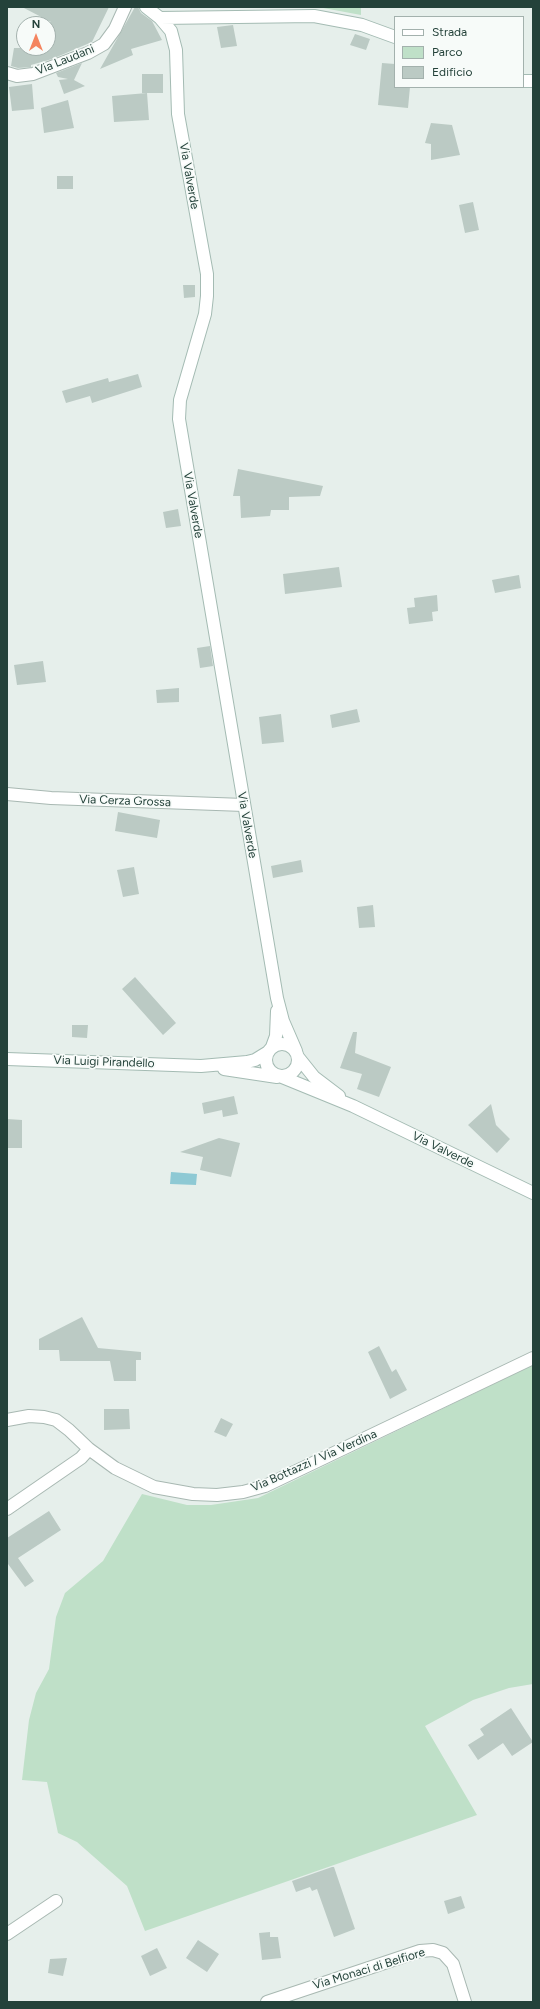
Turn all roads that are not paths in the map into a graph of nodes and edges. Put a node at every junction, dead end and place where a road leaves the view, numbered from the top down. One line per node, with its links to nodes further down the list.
1 (125, 7): 5 (street, Via Laudani)
2 (146, 7): 3 (street, Via Valverde)
3 (160, 18): 4 (street); 7 (street, Via Valverde)
4 (394, 37)
5 (7, 73)
6 (7, 794): 7 (street, Via Cerza Grossa)
7 (244, 805): 8 (street, Via Valverde)
8 (277, 998): 9 (street); 10 (street)
9 (270, 1049): 10 (street); 12 (street); 13 (street)
10 (297, 1054): 13 (street); 14 (street)
11 (7, 1058): 12 (street, Via Luigi Pirandello)
12 (201, 1066): 13 (street)
13 (281, 1077): 14 (street)
14 (353, 1106): 15 (street, Via Valverde)
15 (533, 1193)
16 (533, 1358): 18 (street, Via Bottazzi / Via Verdina)
17 (7, 1420): 18 (street, Via Bottazzi / Via Verdina)
18 (89, 1449): 19 (street)
19 (7, 1509)
20 (56, 1901): 21 (street)
21 (7, 1934)
22 (267, 2002): 23 (street, Via Monaci di Belfiore)
23 (464, 2002)

